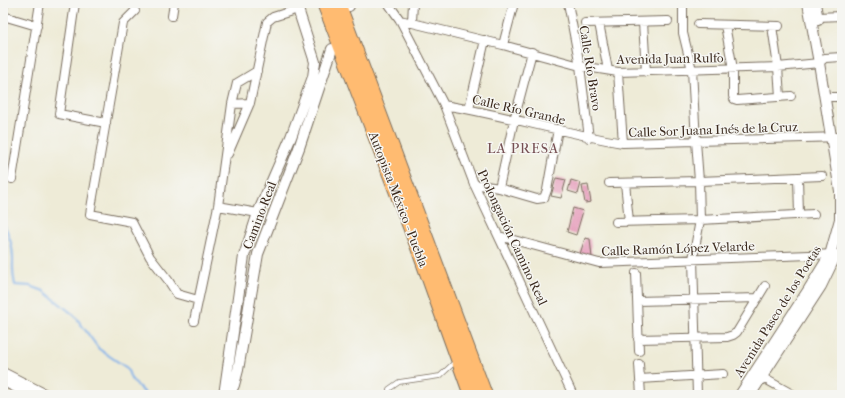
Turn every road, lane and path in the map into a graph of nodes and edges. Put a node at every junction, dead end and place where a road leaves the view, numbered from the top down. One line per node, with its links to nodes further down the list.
1 (4, 3): 16 (street)
2 (40, 3): 30 (street)
3 (74, 3): 54 (street)
4 (131, 3): 17 (lane)
5 (174, 3): 19 (street)
6 (324, 3): 91 (highway, Autopista México - Puebla)
7 (388, 3): 22 (street, Prolongación Camino Real)
8 (413, 3): 24 (street)
9 (514, 3): 32 (street)
10 (568, 3): 37 (street, Calle Río Bravo)
11 (683, 3): 41 (street)
12 (808, 3): 36 (street, Avenida Paseo de los Poetas)
13 (815, 3): 21 (street, Avenida Paseo de los Poetas)
14 (346, 4): 105 (highway, Autopista México - Puebla)
15 (297, 6): 42 (street); 71 (street)
16 (3, 8)
17 (135, 12): 54 (street)
18 (3, 16): 30 (street)
19 (172, 16)
20 (842, 16): 21 (street)
21 (817, 17): 36 (street, Avenida Paseo de los Poetas)
22 (400, 20): 24 (street, Avenida Juan Rulfo); 51 (street, Prolongación Camino Real)
23 (668, 21): 25 (street)
24 (412, 22): 31 (street, Avenida Juan Rulfo)
25 (643, 22): 27 (street); 44 (street)
26 (585, 23): 27 (street)
27 (599, 23): 40 (street)
28 (698, 24): 29 (street)
29 (725, 25): 38 (street); 39 (street)
30 (37, 26): 64 (street)
31 (485, 40): 32 (street, Avenida Juan Rulfo); 52 (street)
32 (503, 45): 34 (street, Avenida Juan Rulfo)
33 (332, 49): 102 (street, Camino Real)
34 (532, 52): 37 (street, Avenida Juan Rulfo); 53 (street)
35 (842, 57): 36 (street, Avenida Juan Rulfo)
36 (822, 60): 38 (street, Avenida Juan Rulfo); 47 (street, Avenida Paseo de los Poetas); 56 (street, Avenida Paseo de los Poetas)
37 (580, 66): 40 (street, Avenida Juan Rulfo); 57 (street, Calle Río Bravo)
38 (778, 67): 39 (street, Avenida Juan Rulfo); 46 (street)
39 (733, 69): 41 (street, Avenida Juan Rulfo); 46 (street)
40 (608, 70): 43 (street, Avenida Juan Rulfo)
41 (692, 70): 44 (street, Avenida Juan Rulfo); 58 (street)
42 (257, 71): 49 (street); 50 (street)
43 (618, 72): 44 (street, Avenida Juan Rulfo); 59 (street)
44 (646, 72)
45 (791, 96): 46 (street)
46 (780, 97)
47 (832, 97): 48 (street); 56 (street, Avenida Paseo de los Poetas)
48 (842, 97)
49 (250, 103): 50 (street); 61 (street)
50 (232, 104): 61 (street)
51 (444, 105): 52 (street, Calle Río Grande); 68 (street, Prolongación Camino Real)
52 (469, 109): 53 (street, Calle Río Grande)
53 (514, 120): 55 (street, Calle Río Grande); 69 (street)
54 (106, 122): 84 (street)
55 (558, 129): 57 (street, Calle Río Grande); 69 (street)
56 (837, 137): 58 (street, Calle Sor Juana Inés de la Cruz); 60 (street, Avenida Paseo de los Poetas); 79 (street, Avenida Paseo de los Poetas)
57 (589, 138): 59 (street, Calle Sor Juana Inés de la Cruz)
58 (696, 142): 59 (street, Calle Sor Juana Inés de la Cruz); 65 (street)
59 (623, 143)
60 (842, 160)
61 (224, 164): 70 (street)
62 (822, 176): 63 (street)
63 (798, 177): 65 (street); 73 (street)
64 (12, 179)
65 (700, 181): 67 (street); 74 (street)
66 (609, 183): 67 (street)
67 (625, 183): 75 (street)
68 (474, 184): 69 (street); 78 (street, Prolongación Camino Real)
69 (499, 188)
70 (218, 206): 71 (street); 84 (street)
71 (258, 213): 101 (street)
72 (814, 214): 73 (street)
73 (799, 215): 74 (street)
74 (700, 220): 75 (street); 80 (street)
75 (629, 221): 76 (street)
76 (616, 222)
77 (842, 235): 79 (street, Avenida Paseo de los Poetas)
78 (499, 236): 80 (street, Calle Ramón López Velarde); 106 (street, Prolongación Camino Real)
79 (833, 254): 80 (street, Calle Ramón López Velarde); 96 (street, Avenida Paseo de los Poetas)
80 (693, 259): 85 (street)
81 (636, 273): 86 (street)
82 (766, 286): 83 (street)
83 (758, 298): 85 (street); 88 (street)
84 (198, 300): 87 (street)
85 (694, 300): 86 (street); 88 (street)
86 (637, 301): 89 (street)
87 (194, 320)
88 (695, 337): 89 (street); 95 (street)
89 (638, 339): 90 (street)
90 (639, 351)
91 (458, 360): 103 (lane); 104 (highway, Autopista México - Puebla)
92 (639, 364): 97 (street)
93 (3, 373): 100 (street)
94 (723, 374): 95 (street)
95 (696, 375): 97 (street); 108 (street)
96 (758, 375): 109 (street, Avenida Paseo de los Poetas); 110 (street, Avenida Paseo de los Poetas); 111 (street)
97 (640, 379): 107 (street)
98 (3, 382): 99 (street)
99 (30, 395)
100 (46, 395)
101 (224, 395)
102 (229, 395)
103 (389, 395)
104 (471, 395)
105 (485, 395)
106 (573, 395)
107 (641, 395)
108 (697, 395)
109 (740, 395)
110 (750, 395)
111 (794, 395)

